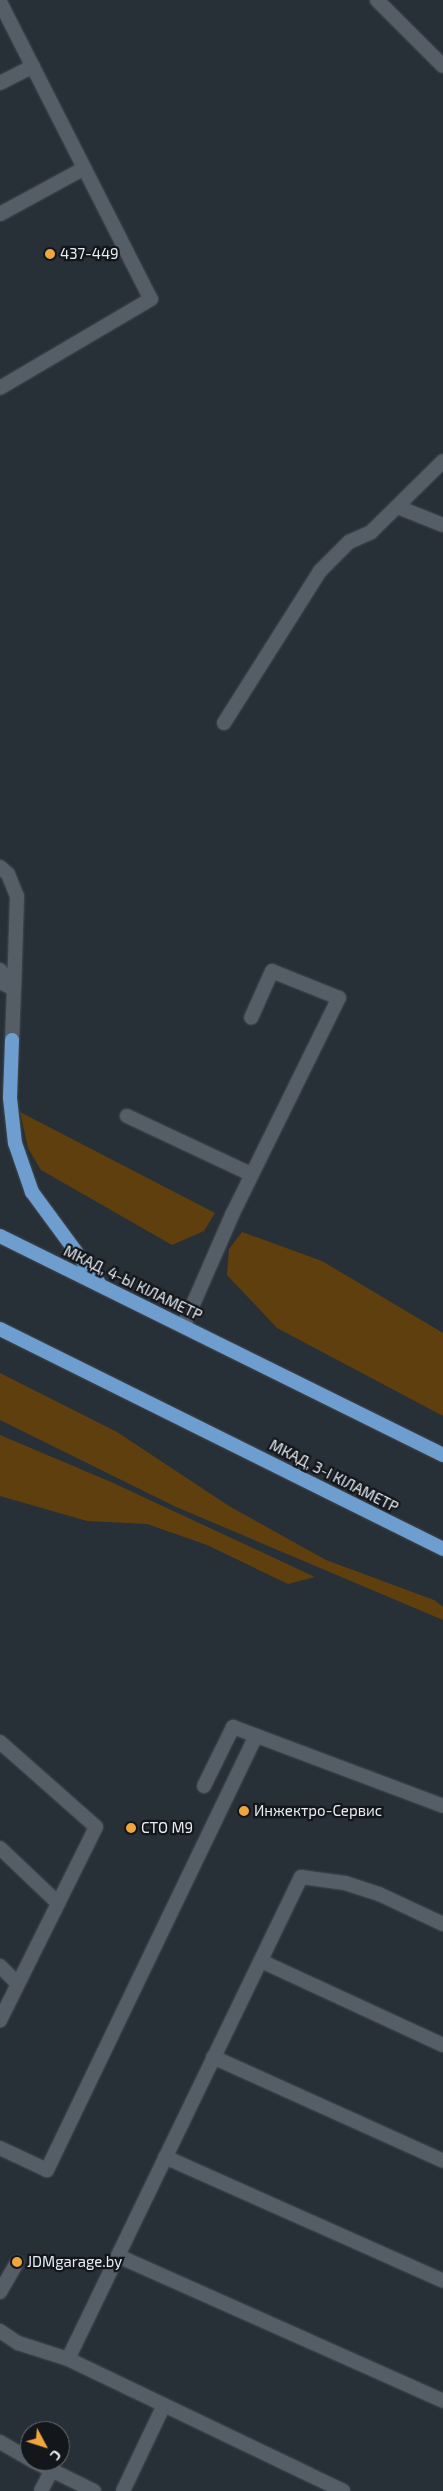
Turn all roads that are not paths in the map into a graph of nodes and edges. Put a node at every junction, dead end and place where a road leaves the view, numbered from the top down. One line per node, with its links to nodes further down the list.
1 (377, 0): 4 (street)
2 (0, 2): 3 (street)
3 (33, 66): 5 (street); 6 (street)
4 (443, 66)
5 (0, 83)
6 (83, 169): 7 (street); 8 (street)
7 (0, 214)
8 (0, 388)
9 (443, 462): 10 (street)
10 (398, 507): 11 (street); 12 (street)
11 (443, 525)
12 (224, 723)
13 (0, 867): 16 (street)
14 (0, 970): 16 (street)
15 (0, 982): 16 (street)
16 (14, 989): 18 (street)
17 (251, 1018): 21 (street)
18 (12, 1040): 19 (highway); 23 (highway)
19 (0, 1052)
20 (127, 1116): 21 (street)
21 (251, 1174): 24 (street)
22 (0, 1236): 23 (highway, МКАД, 4-Ы КІЛАМЕТР)
23 (100, 1284): 24 (highway, МКАД, 4-Ы КІЛАМЕТР)
24 (184, 1325): 26 (highway, МКАД, 4-Ы КІЛАМЕТР)
25 (0, 1329): 27 (highway, МКАД, 3-І КІЛАМЕТР)
26 (443, 1455)
27 (443, 1549)
28 (256, 1736): 30 (street); 31 (street); 41 (street)
29 (0, 1742): 33 (street)
30 (204, 1786)
31 (443, 1806)
32 (0, 1848): 33 (street)
33 (58, 1903): 37 (street)
34 (443, 1924): 35 (street)
35 (260, 1961): 39 (street); 40 (street)
36 (0, 1966): 37 (street)
37 (18, 1984): 38 (street)
38 (0, 2020)
39 (443, 2045)
40 (213, 2058): 42 (street); 43 (street)
41 (0, 2148)
42 (165, 2157): 44 (street); 46 (street)
43 (443, 2161)
44 (118, 2256): 49 (street); 50 (street)
45 (17, 2262): 47 (street)
46 (443, 2281)
47 (0, 2292)
48 (0, 2331): 49 (street)
49 (68, 2360): 51 (street)
50 (443, 2401)
51 (163, 2407): 57 (street); 58 (street)
52 (0, 2442): 53 (street)
53 (20, 2453)
54 (51, 2471): 55 (street); 56 (street)
55 (41, 2491)
56 (94, 2491)
57 (123, 2491)
58 (343, 2491)

